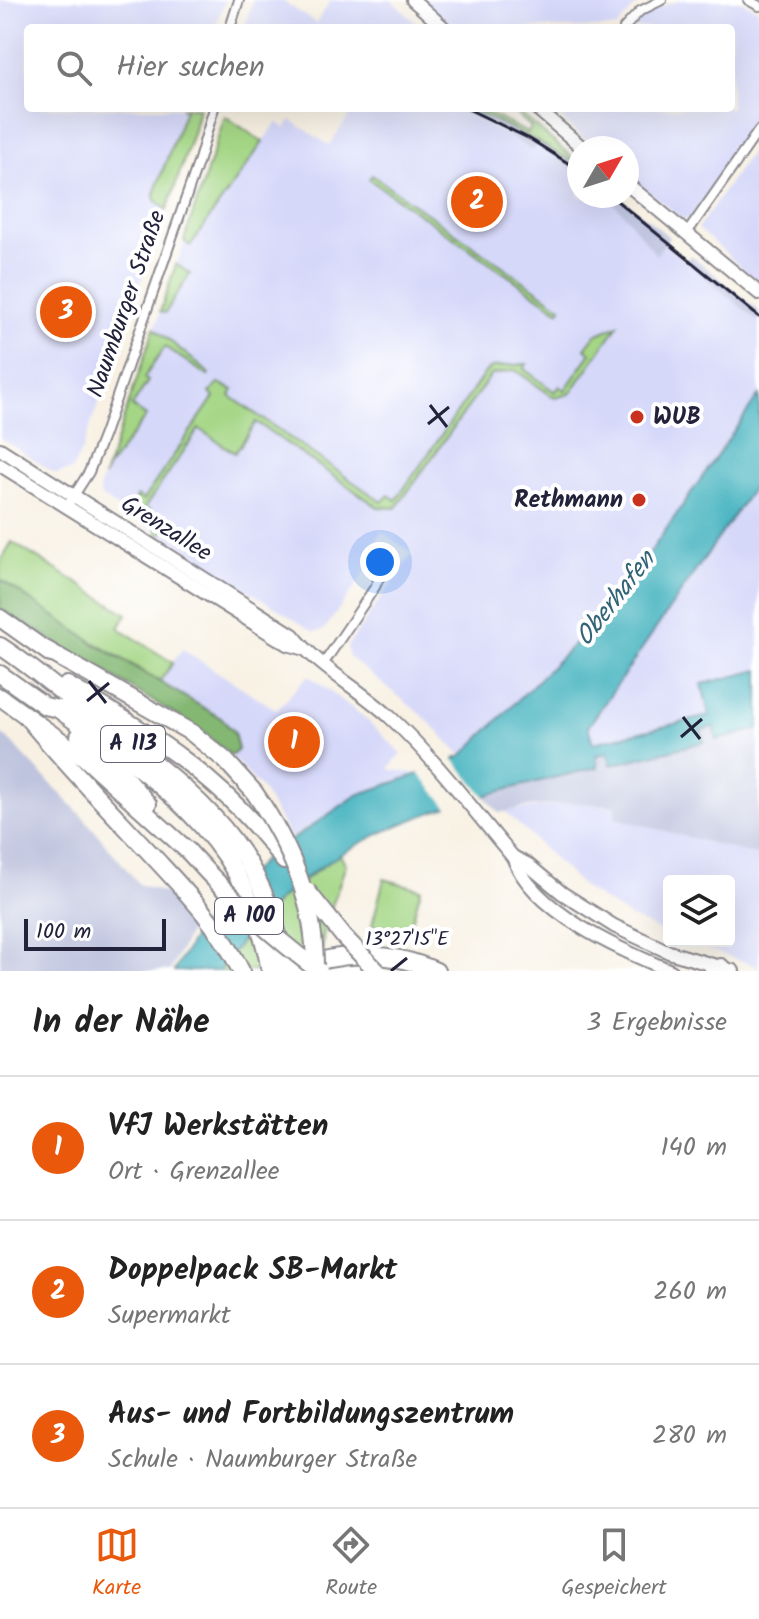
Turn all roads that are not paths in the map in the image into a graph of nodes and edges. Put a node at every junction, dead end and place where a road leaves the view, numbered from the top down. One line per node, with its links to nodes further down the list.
1 (239, 0): 6 (street)
2 (413, 0): 7 (main road)
3 (662, 0): 8 (street)
4 (748, 0): 5 (street)
5 (759, 6)
6 (231, 24)
7 (440, 24)
8 (628, 24)
9 (213, 112): 18 (street, Naumburger Straße)
10 (546, 112): 12 (main road)
11 (759, 130): 14 (street)
12 (571, 136)
13 (639, 194): 14 (main road)
14 (687, 233): 15 (main road)
15 (759, 293)
16 (0, 449): 18 (main road, Grenzallee)
17 (0, 465): 18 (main road, Grenzallee)
18 (69, 502): 23 (main road, Grenzallee)
19 (390, 554): 23 (street)
20 (0, 618): 22 (highway)
21 (0, 646): 24 (highway, A 100)
22 (45, 649): 29 (highway); 38 (highway, bridge)
23 (324, 663): 32 (main road, Grenzallee)
24 (40, 672): 29 (highway, A 100); 30 (highway, A 113)
25 (0, 674): 27 (highway, A 100)
26 (0, 697): 28 (highway)
27 (45, 706): 30 (highway, A 113); 31 (highway, A 100)
28 (26, 716): 31 (highway); 34 (highway)
29 (171, 750): 39 (highway, A 100, bridge)
30 (215, 828): 35 (highway, A 113, bridge); 36 (highway, A 113, bridge)
31 (188, 851): 38 (highway, A 100, bridge)
32 (513, 857): 33 (main road, Grenzallee); 41 (main road, Grenzallee)
33 (722, 970)
34 (241, 971)
35 (270, 971)
36 (285, 971)
37 (292, 971): 40 (highway)
38 (317, 971)
39 (377, 971)
40 (436, 971)
41 (671, 971)

